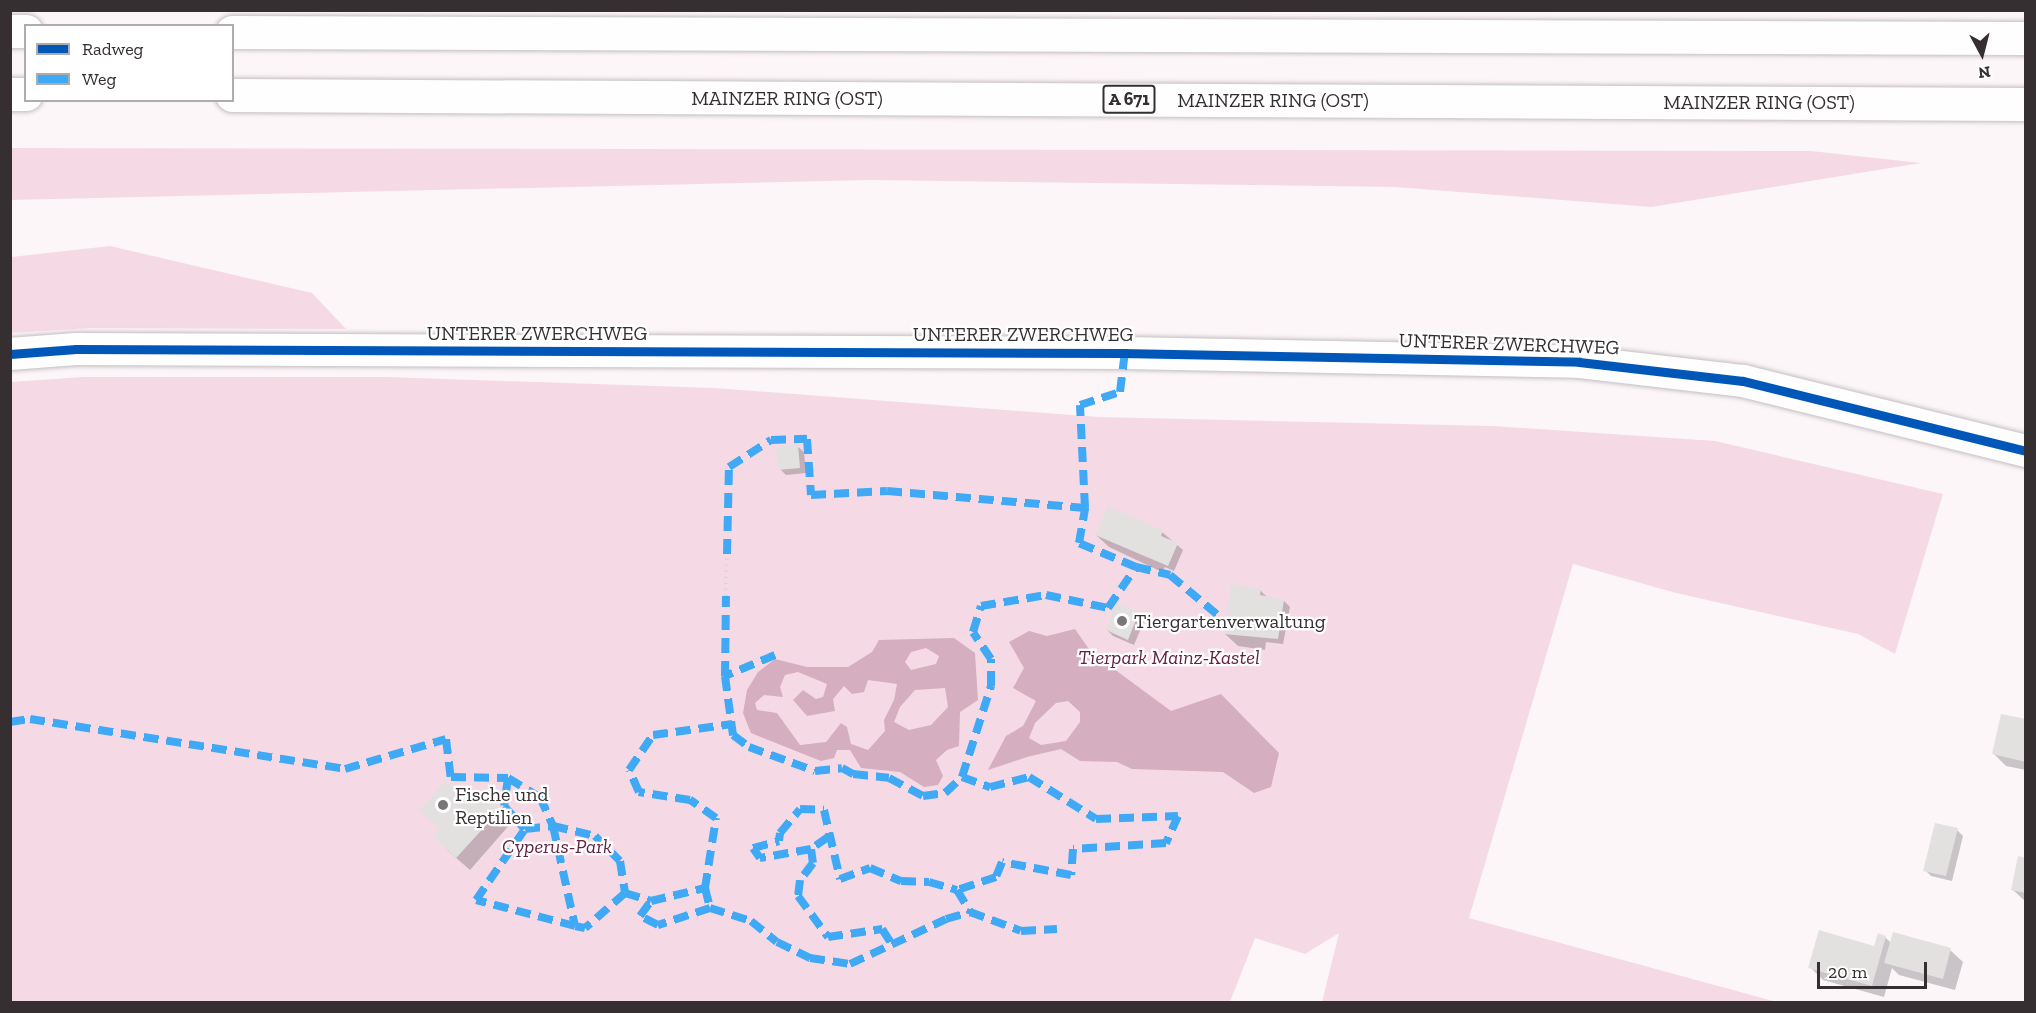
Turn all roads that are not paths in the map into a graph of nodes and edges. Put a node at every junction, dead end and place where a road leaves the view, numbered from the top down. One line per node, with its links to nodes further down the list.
1 (234, 32): 2 (highway)
2 (2025, 38)
3 (234, 95): 4 (highway, MAINZER RING (OST) / A 671)
4 (2025, 104)
5 (10, 354): 6 (street, UNTERER ZWERCHWEG)
6 (2025, 451)

